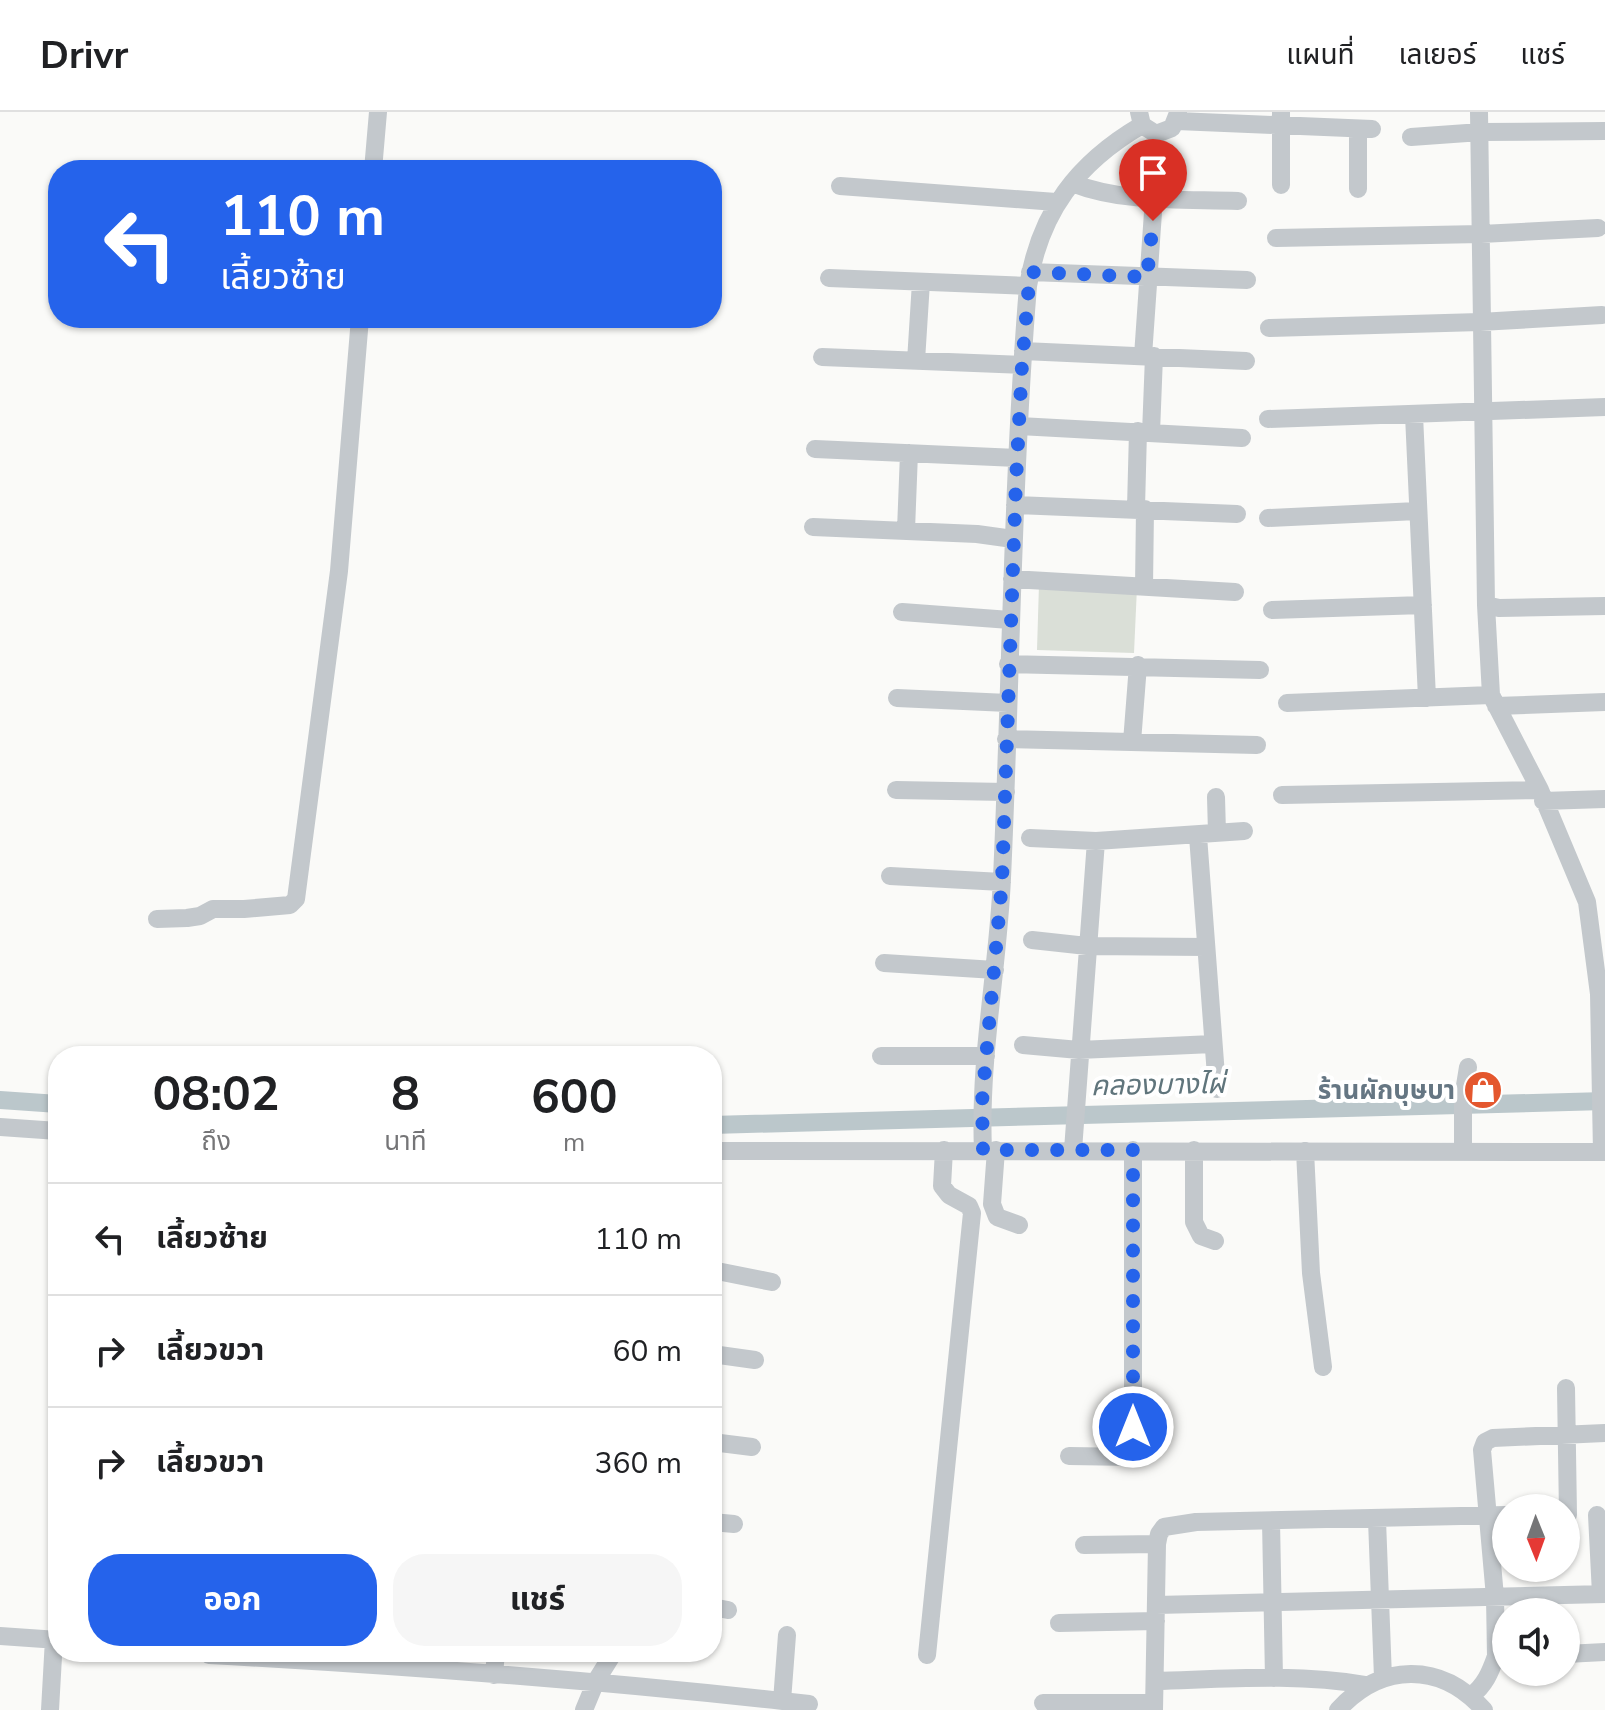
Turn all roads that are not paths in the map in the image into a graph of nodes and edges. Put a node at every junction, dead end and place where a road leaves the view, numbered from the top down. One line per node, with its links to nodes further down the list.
1 (378, 112): 9 (street)
2 (1479, 112): 7 (street)
3 (1178, 117): 4 (street); 5 (street)
4 (1140, 118): 10 (street)
5 (1281, 119): 11 (street); 13 (street)
6 (1605, 131): 7 (street)
7 (1481, 132): 8 (street); 18 (street)
8 (1411, 137)
9 (374, 160)
10 (1072, 183): 14 (street); 16 (street)
11 (1281, 185)
12 (840, 186): 16 (street)
13 (1358, 189)
14 (1154, 198): 15 (street); 20 (street)
15 (1238, 201)
16 (1056, 202): 22 (street)
17 (1598, 228): 18 (street)
18 (1481, 234): 19 (street); 26 (street)
19 (1276, 238)
20 (1147, 277): 22 (street); 23 (street); 29 (street)
21 (829, 278): 24 (street)
22 (1029, 279): 24 (street); 31 (street)
23 (1247, 280)
24 (921, 282): 32 (street)
25 (1602, 315): 26 (street)
26 (1480, 322): 28 (street); 35 (street)
27 (359, 328): 86 (street)
28 (1269, 328)
29 (1148, 356): 31 (street); 33 (street); 39 (street)
30 (822, 357): 32 (street)
31 (1022, 358): 32 (street); 38 (street)
32 (916, 361)
33 (1246, 361)
34 (1605, 407): 35 (street)
35 (1483, 413): 36 (street); 56 (street)
36 (1414, 415): 37 (street); 46 (street)
37 (1268, 419)
38 (1019, 426): 39 (street); 43 (street)
39 (1144, 432): 40 (street); 45 (street)
40 (1242, 438)
41 (815, 449): 42 (street)
42 (909, 453): 43 (street); 50 (street)
43 (1017, 458): 44 (street)
44 (1015, 505): 45 (street); 51 (street)
45 (1141, 509): 47 (street); 53 (street)
46 (1417, 511): 48 (street); 55 (street)
47 (1237, 514)
48 (1268, 518)
49 (813, 527): 50 (street)
50 (906, 530): 51 (street)
51 (1013, 539): 52 (street)
52 (1012, 579): 53 (street); 60 (street)
53 (1144, 587): 54 (street)
54 (1235, 592)
55 (1423, 605): 58 (street); 65 (street)
56 (1486, 605): 57 (street); 66 (street)
57 (1605, 606)
58 (1272, 610)
59 (902, 612): 60 (street)
60 (1010, 620): 61 (street)
61 (1008, 664): 62 (street); 68 (street)
62 (1138, 665): 63 (street); 71 (street)
63 (1260, 670)
64 (897, 698): 68 (street)
65 (1427, 698): 66 (street); 69 (street)
66 (1494, 700): 67 (street); 76 (street)
67 (1605, 702)
68 (1008, 703): 70 (street)
69 (1287, 703)
70 (1006, 739): 71 (street); 74 (street)
71 (1132, 742): 72 (street)
72 (1257, 745)
73 (896, 790): 74 (street)
74 (1006, 792): 84 (street)
75 (1282, 795): 76 (street)
76 (1541, 795): 78 (street); 85 (street)
77 (1216, 797): 80 (street)
78 (1605, 799)
79 (1244, 831): 80 (street)
80 (1208, 834): 82 (street); 89 (street)
81 (1030, 838): 82 (street)
82 (1096, 841): 88 (street)
83 (890, 876): 84 (street)
84 (1002, 882): 91 (street)
85 (1596, 902): 103 (street)
86 (157, 919)
87 (1032, 940): 88 (street)
88 (1087, 946): 89 (street); 94 (street)
89 (1206, 947): 92 (street)
90 (884, 963): 91 (street)
91 (995, 970): 96 (street)
92 (1213, 1044): 94 (street); 98 (street)
93 (1023, 1045): 94 (street)
94 (1079, 1050): 101 (street)
95 (881, 1056): 96 (street)
96 (986, 1056): 102 (street)
97 (1468, 1067): 109 (street)
98 (1217, 1089)
99 (0, 1127): 100 (street)
100 (48, 1130)
101 (1073, 1141): 102 (street); 105 (street)
102 (987, 1146): 104 (street); 110 (street)
103 (1603, 1149): 109 (street)
104 (944, 1150): 107 (street); 146 (street)
105 (1133, 1150): 106 (street); 122 (street)
106 (1194, 1150): 108 (street); 111 (street)
107 (722, 1151)
108 (1305, 1151): 109 (street); 116 (street)
109 (1463, 1152)
110 (1019, 1225)
111 (1215, 1241)
112 (722, 1272): 113 (street)
113 (772, 1282)
114 (722, 1355): 115 (street)
115 (755, 1360)
116 (1323, 1367)
117 (1566, 1388): 119 (street)
118 (1605, 1433): 119 (street)
119 (1566, 1435): 123 (street); 124 (street)
120 (722, 1443): 121 (street)
121 (752, 1447)
122 (1069, 1456)
123 (1567, 1494)
124 (1492, 1497)
125 (1580, 1515): 126 (street)
126 (1601, 1515): 135 (street)
127 (1492, 1516): 128 (street)
128 (1377, 1520): 129 (street); 137 (street)
129 (1271, 1521): 132 (street); 138 (street)
130 (722, 1523): 131 (street)
131 (734, 1524)
132 (1157, 1544): 133 (street); 139 (street)
133 (1084, 1545)
134 (1495, 1582): 136 (street)
135 (1603, 1594): 136 (street)
136 (1495, 1597): 137 (street)
137 (1381, 1599): 138 (street); 156 (street)
138 (1271, 1602): 139 (street); 153 (street)
139 (1156, 1613): 140 (street); 155 (street)
140 (1059, 1623)
141 (787, 1635): 157 (street)
142 (0, 1636): 143 (street)
143 (48, 1639)
144 (1605, 1652): 145 (street)
145 (1580, 1653)
146 (927, 1655)
147 (54, 1662): 162 (street)
148 (424, 1662): 152 (street)
149 (495, 1662): 152 (street)
150 (608, 1662): 154 (street)
151 (1492, 1671): 159 (street)
152 (494, 1675): 154 (street)
153 (1274, 1678): 155 (street); 156 (street)
154 (596, 1681): 157 (street); 163 (street)
155 (1155, 1681): 161 (street)
156 (1374, 1682): 159 (street); 164 (street)
157 (782, 1701): 160 (street)
158 (1043, 1703): 161 (street)
159 (1477, 1703)
160 (809, 1704)
161 (1154, 1707)
162 (50, 1710)
163 (584, 1710)
164 (1338, 1710)

